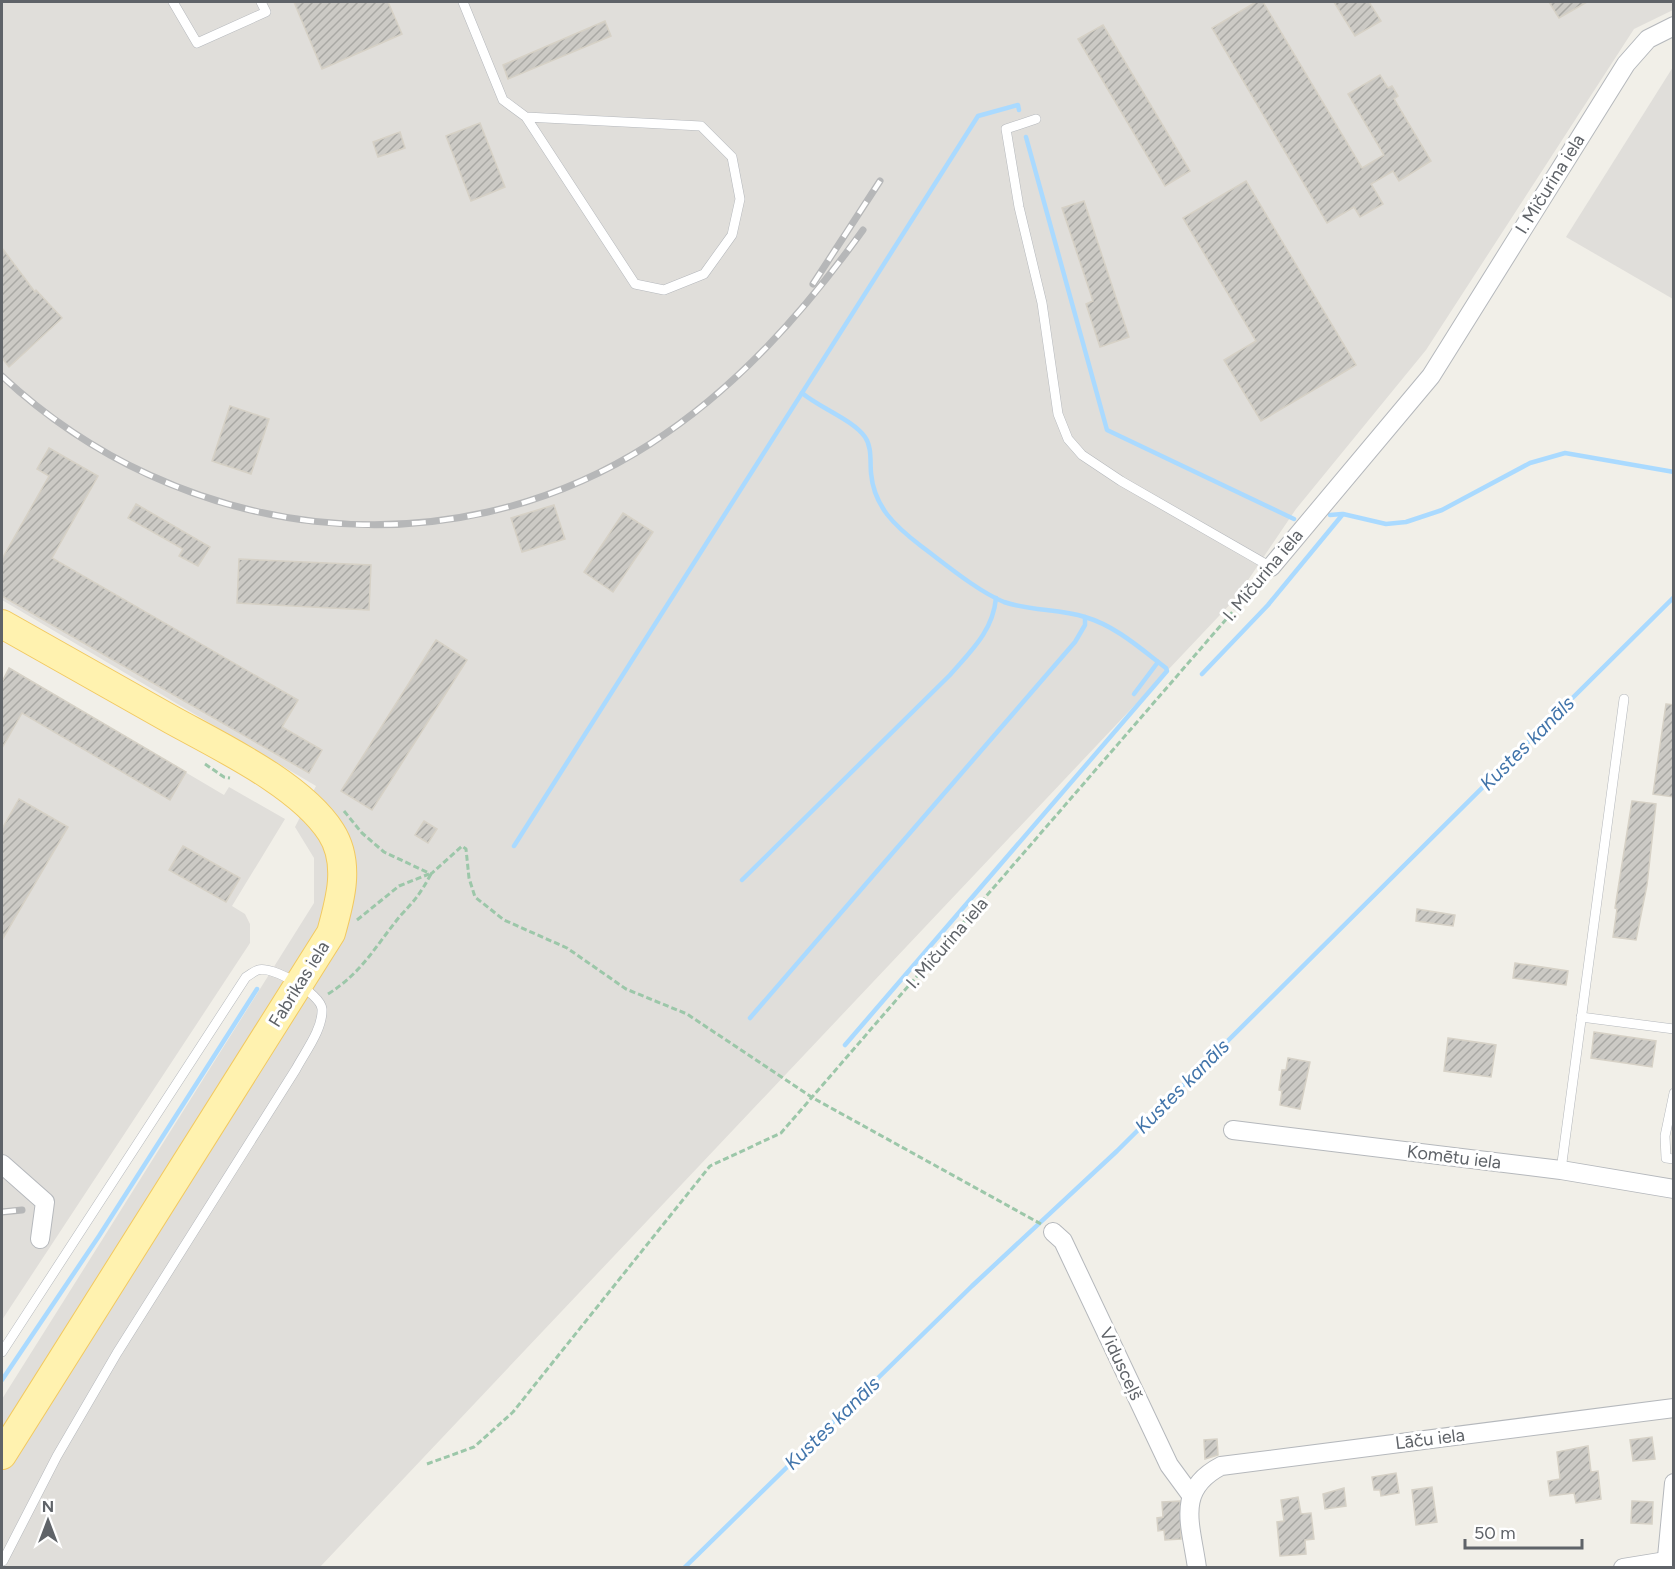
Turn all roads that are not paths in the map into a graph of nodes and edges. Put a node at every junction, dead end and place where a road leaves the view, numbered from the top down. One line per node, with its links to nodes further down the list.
1 (173, 2): 2 (lane)
2 (261, 2)
3 (463, 2): 5 (lane)
4 (1674, 26): 7 (street, I. Mičurina iela)
5 (526, 117): 5 (lane)
6 (1036, 119): 7 (lane)
7 (1271, 567)
8 (2, 624): 10 (main road, Fabrikas iela)
9 (1624, 699): 11 (lane)
10 (309, 992): 21 (lane); 23 (main road, Fabrikas iela); 26 (lane)
11 (1581, 1017): 12 (lane); 17 (lane)
12 (1674, 1029)
13 (1674, 1093): 15 (lane)
14 (1233, 1130): 17 (street, Komētu iela)
15 (1674, 1159)
16 (2, 1164): 20 (street)
17 (1561, 1170): 18 (street, Komētu iela)
18 (1674, 1189)
19 (1053, 1232): 25 (street, Vidusceļš)
20 (40, 1239)
21 (2, 1352)
22 (1674, 1408): 25 (street, Lāču iela)
23 (2, 1455)
24 (1674, 1483): 27 (street)
25 (1192, 1491): 28 (street)
26 (3, 1561)
27 (1666, 1564): 29 (street)
28 (1197, 1568)
29 (1623, 1568)

